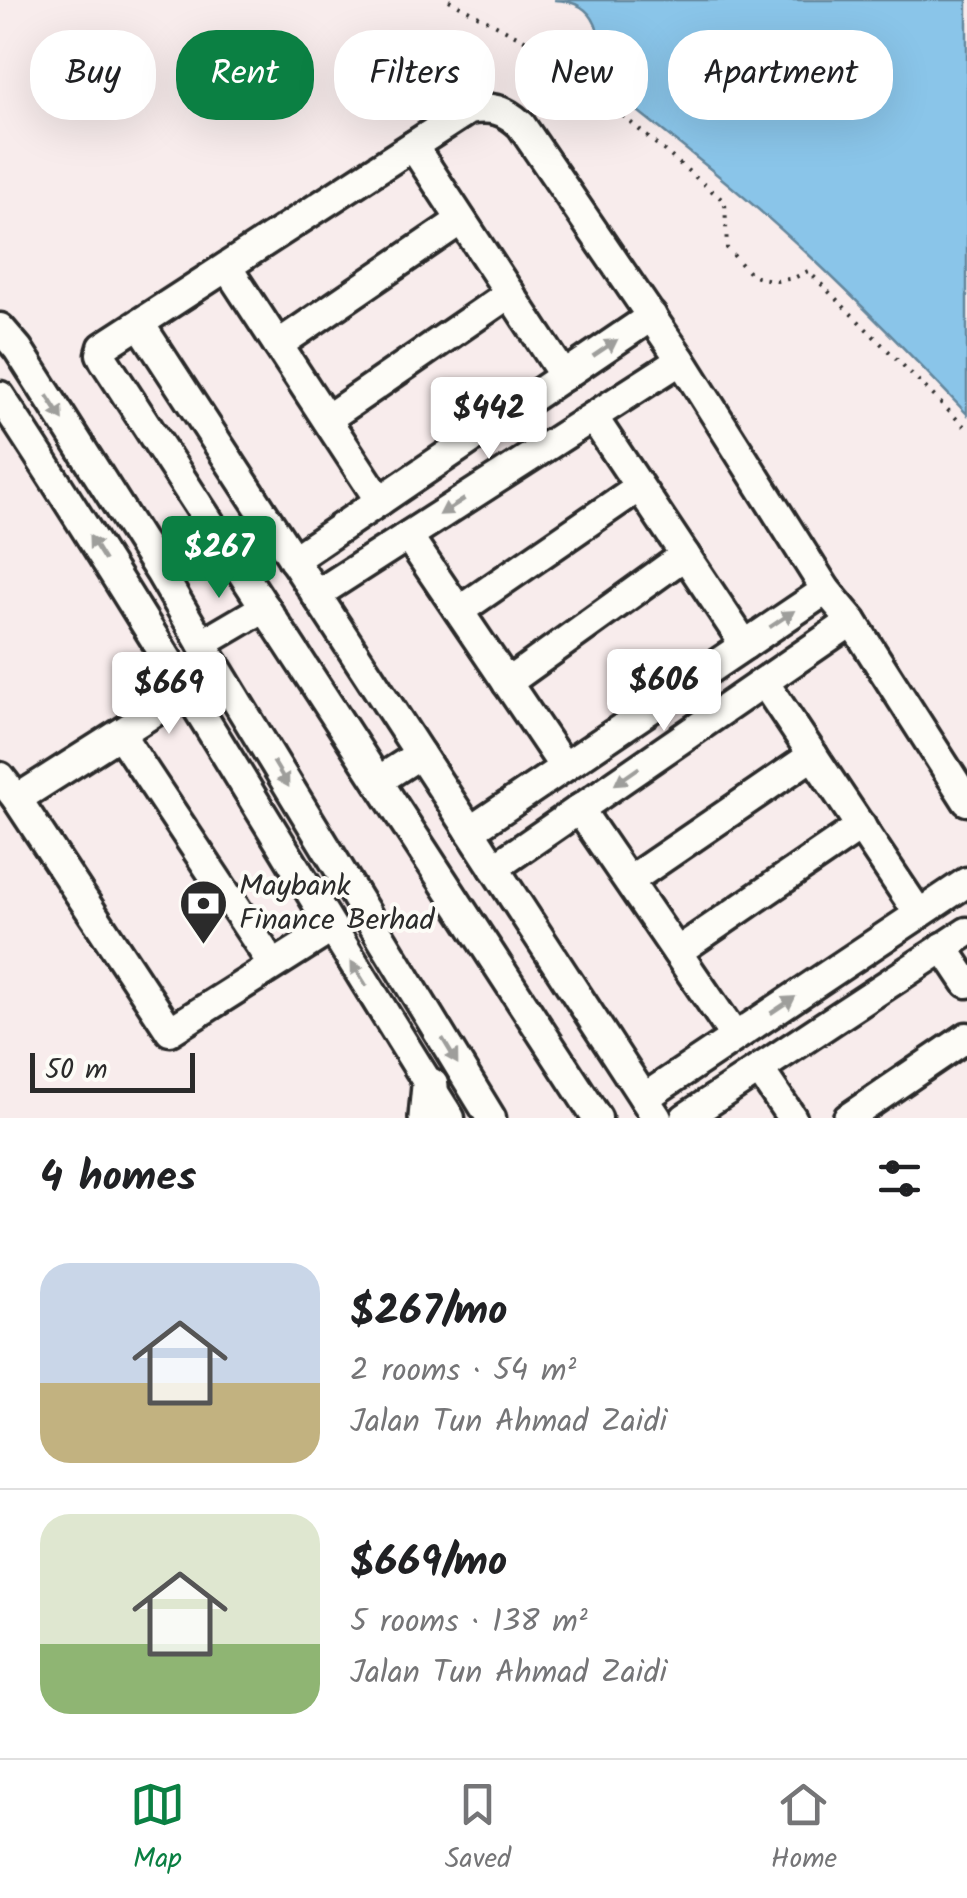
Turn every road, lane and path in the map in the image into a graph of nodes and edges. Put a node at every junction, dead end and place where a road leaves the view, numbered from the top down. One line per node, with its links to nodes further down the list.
1 (449, 0): 15 (path)
2 (413, 146): 3 (street); 4 (street); 6 (street)
3 (461, 220): 5 (street); 9 (street)
4 (227, 267): 7 (street); 9 (street)
5 (510, 293): 11 (street); 14 (street)
6 (652, 316): 10 (street); 11 (street, one-way to 6)
7 (140, 324): 21 (street); 24 (street)
8 (0, 328): 27 (street, one-way to 27)
9 (278, 345): 14 (street)
10 (681, 360): 13 (street); 22 (street)
11 (564, 376): 18 (street)
12 (0, 396): 16 (street)
13 (592, 417): 17 (street); 19 (street, one-way to 19)
14 (327, 419): 18 (street)
15 (967, 428)
16 (9, 430): 31 (street, one-way to 16)
17 (639, 487): 20 (street); 25 (street)
18 (380, 501): 21 (street)
19 (408, 536): 23 (street); 25 (street)
20 (685, 556): 28 (street); 30 (street)
21 (293, 560): 23 (street)
22 (826, 590): 26 (street); 28 (street, one-way to 22)
23 (316, 594): 33 (street)
24 (265, 607): 27 (street); 36 (street)
25 (459, 611): 30 (street)
26 (852, 621): 29 (street); 38 (street)
27 (202, 644): 58 (street, one-way to 58)
28 (744, 645): 35 (street)
29 (764, 682): 34 (street); 39 (street, one-way to 39)
30 (507, 683): 35 (street)
31 (187, 691): 32 (street); 46 (street)
32 (120, 734): 37 (street); 50 (street)
33 (420, 754): 36 (street); 41 (street)
34 (813, 756): 40 (street); 43 (street)
35 (564, 767): 41 (street)
36 (378, 781): 59 (street)
37 (8, 788): 50 (street)
38 (967, 801)
39 (579, 809): 42 (street); 43 (street)
40 (861, 826): 45 (street); 49 (street)
41 (470, 831): 42 (street)
42 (494, 868): 56 (street)
43 (628, 881): 49 (street)
44 (967, 882): 45 (street)
45 (919, 914): 52 (street, one-way to 45)
46 (331, 928): 50 (street); 55 (street, one-way to 46)
47 (967, 932): 48 (street)
48 (943, 948): 51 (street); 54 (street)
49 (677, 952): 52 (street)
50 (274, 965)
51 (967, 983)
52 (735, 1037): 56 (street)
53 (967, 1037): 62 (street)
54 (759, 1069): 60 (street); 61 (street)
55 (428, 1102): 57 (street)
56 (650, 1108)
57 (450, 1118)
58 (491, 1118)
59 (597, 1118)
60 (685, 1118)
61 (792, 1118)
62 (848, 1118)

